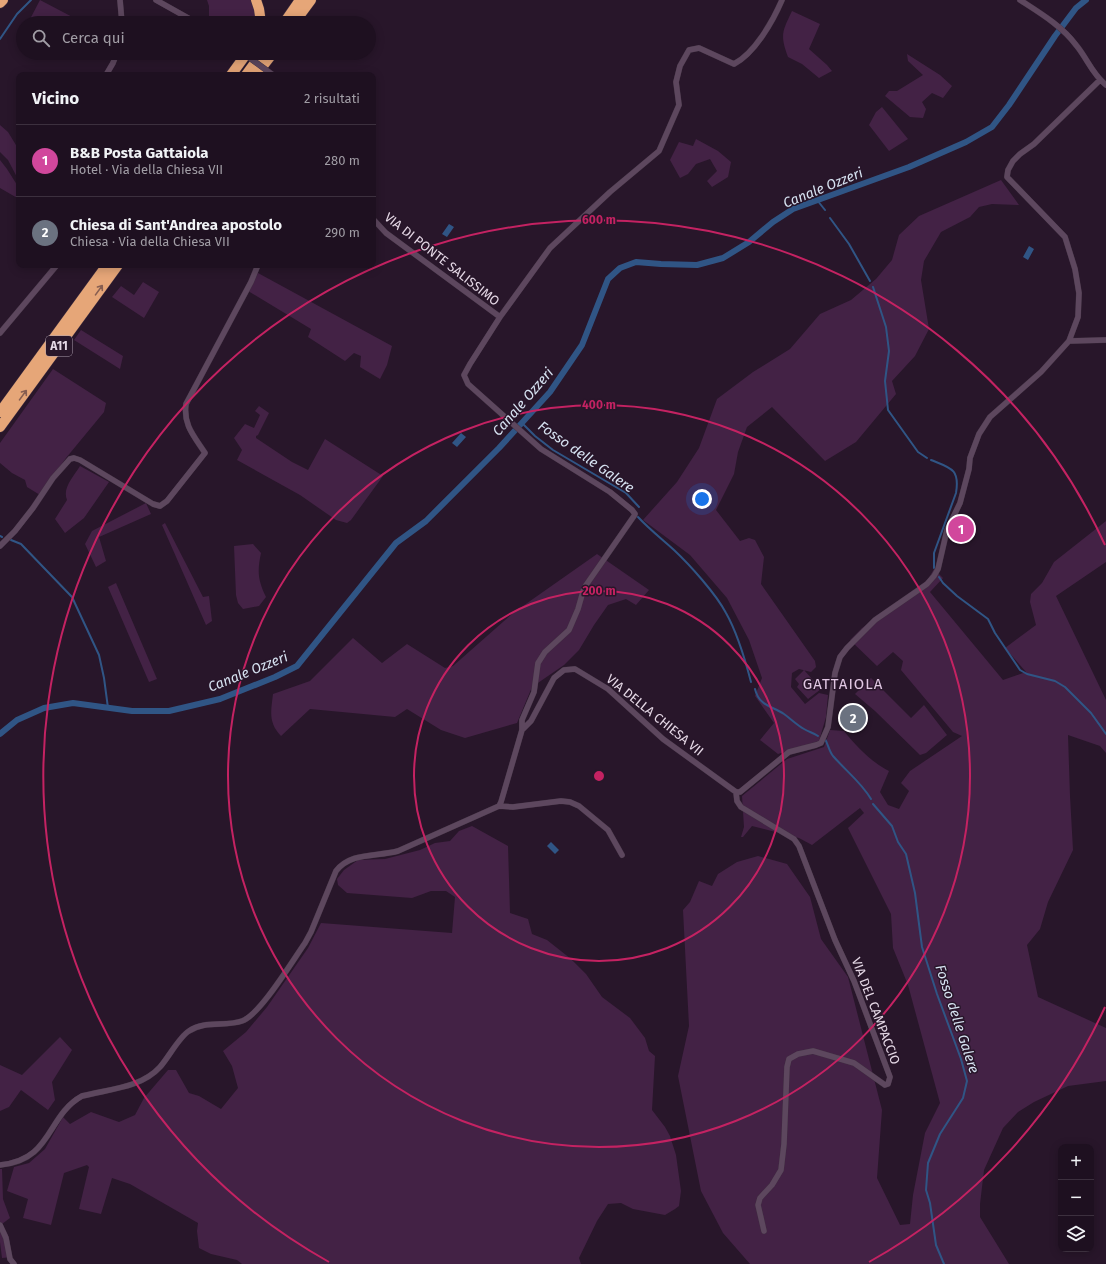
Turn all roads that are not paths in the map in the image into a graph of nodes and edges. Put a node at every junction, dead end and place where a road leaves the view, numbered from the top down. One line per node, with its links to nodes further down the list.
1 (3, 0): 9 (highway)
2 (120, 0): 10 (street)
3 (156, 0): 11 (street)
4 (256, 0): 12 (highway)
5 (300, 0): 13 (highway)
6 (311, 0): 14 (highway)
7 (782, 0): 32 (street)
8 (1020, 0): 25 (street)
9 (0, 3)
10 (121, 16)
11 (185, 16)
12 (260, 16)
13 (289, 16)
14 (299, 16)
15 (114, 60): 20 (street)
16 (242, 60): 21 (highway)
17 (253, 60): 24 (street, bridge)
18 (257, 60): 22 (highway)
19 (267, 60): 23 (highway)
20 (108, 72)
21 (233, 72)
22 (248, 72)
23 (258, 72)
24 (269, 72)
25 (1100, 80): 26 (street); 35 (street)
26 (1106, 85)
27 (376, 222): 32 (street, VIA DI PONTE SALISSIMO)
28 (54, 268): 33 (street)
29 (106, 268): 36 (highway, A11)
30 (116, 268): 37 (highway, A11, one-way to 30)
31 (257, 268): 38 (street)
32 (500, 318): 39 (street, VIA DI PONTE SALISSIMO)
33 (0, 333)
34 (1106, 340): 35 (street)
35 (1069, 341): 40 (street)
36 (0, 412)
37 (0, 427)
38 (0, 546)
39 (522, 730): 40 (street, VIA DELLA CHIESA VII); 41 (street)
40 (736, 792): 45 (street, VIA DEL CAMPACCIO)
41 (499, 806): 42 (street); 43 (street)
42 (622, 855)
43 (0, 1165)
44 (0, 1225): 46 (street)
45 (764, 1231)
46 (14, 1264)

